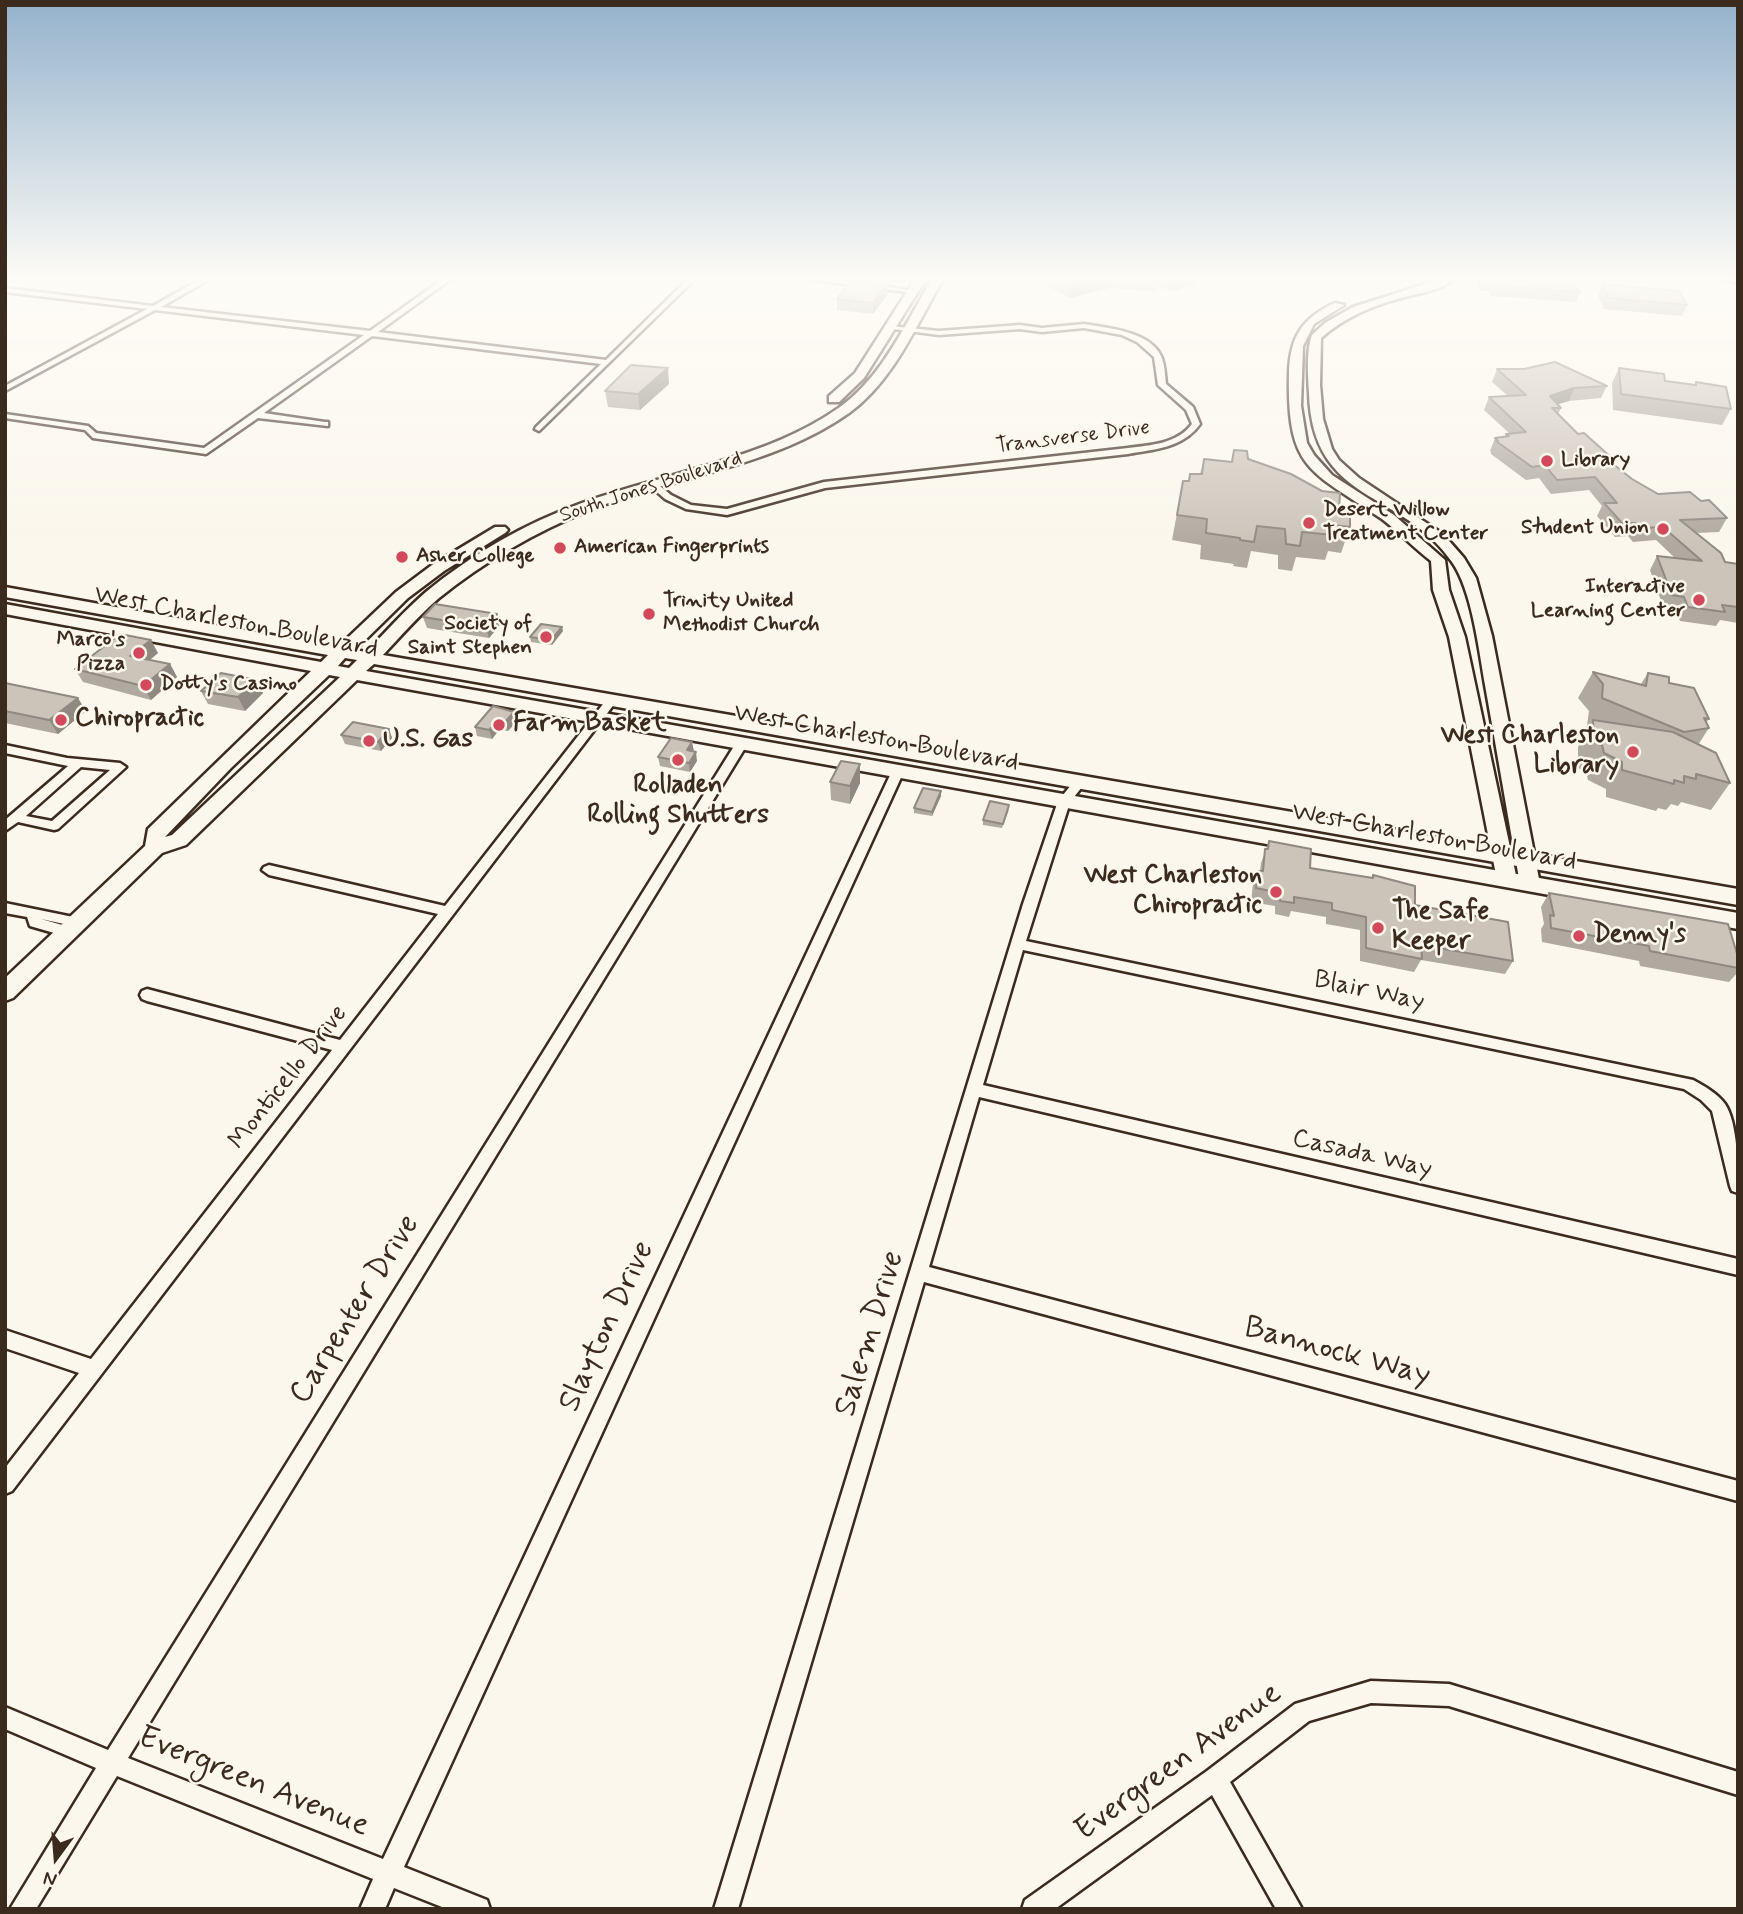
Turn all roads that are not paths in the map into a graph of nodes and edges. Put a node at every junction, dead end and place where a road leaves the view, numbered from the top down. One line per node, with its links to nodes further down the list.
1 (43, 368): 9 (street)
2 (323, 368): 12 (street)
3 (601, 368): 15 (street)
4 (864, 368): 10 (main road, South Jones Boulevard)
5 (885, 368): 11 (main road, South Jones Boulevard)
6 (1160, 368): 19 (street, Transverse Drive)
7 (1295, 368): 16 (street)
8 (1315, 368): 17 (street)
9 (5, 389)
10 (841, 393): 11 (main road); 18 (main road, South Jones Boulevard)
11 (860, 398): 18 (main road, South Jones Boulevard)
12 (257, 415): 13 (street); 14 (street)
13 (5, 416)
14 (325, 424)
15 (539, 429)
16 (1312, 461): 17 (street); 22 (street)
17 (1334, 461): 23 (street)
18 (659, 476): 19 (street, Transverse Drive); 19 (street); 24 (main road, South Jones Boulevard); 25 (main road, South Jones Boulevard)
19 (678, 500)
20 (5, 592): 24 (main road, West Charleston Boulevard)
21 (5, 609): 26 (main road, West Charleston Boulevard)
22 (1450, 614): 23 (street); 41 (street)
23 (1478, 617): 42 (street)
24 (344, 651): 25 (main road, West Charleston Boulevard); 26 (main road, South Jones Boulevard)
25 (372, 656): 27 (main road, South Jones Boulevard); 28 (main road, West Charleston Boulevard)
26 (325, 669): 27 (main road, West Charleston Boulevard); 40 (main road, South Jones Boulevard)
27 (354, 674): 29 (main road, West Charleston Boulevard); 40 (main road, South Jones Boulevard)
28 (611, 701): 29 (street, Monticello Drive); 30 (main road, West Charleston Boulevard)
29 (597, 717): 31 (main road, West Charleston Boulevard); 48 (street, Monticello Drive)
30 (780, 729): 31 (main road); 36 (main road, West Charleston Boulevard)
31 (698, 735): 32 (main road, West Charleston Boulevard)
32 (742, 743): 35 (main road, West Charleston Boulevard); 64 (street, Carpenter Drive)
33 (5, 749): 34 (street)
34 (78, 763): 38 (street); 38 (street)
35 (898, 771): 37 (main road, West Charleston Boulevard); 67 (street, Slayton Drive)
36 (1080, 782): 37 (street, Salem Drive); 41 (main road, West Charleston Boulevard)
37 (1063, 801): 44 (main road, West Charleston Boulevard); 51 (street, Salem Drive)
38 (17, 818): 39 (street)
39 (5, 827)
40 (155, 848): 50 (main road, South Jones Boulevard)
41 (1504, 856): 42 (main road, West Charleston Boulevard); 44 (street)
42 (1527, 860): 45 (street); 46 (main road, West Charleston Boulevard)
43 (269, 870): 48 (street)
44 (1507, 880): 45 (main road, West Charleston Boulevard)
45 (1530, 884): 49 (main road, West Charleston Boulevard)
46 (1738, 897)
47 (5, 908): 50 (street)
48 (449, 912): 54 (street, Monticello Drive)
49 (1738, 921)
50 (73, 927): 52 (main road, South Jones Boulevard)
51 (1018, 944): 55 (street, Salem Drive); 56 (street, Blair Way)
52 (5, 992)
53 (147, 995): 54 (street)
54 (344, 1047): 60 (street, Monticello Drive)
55 (976, 1090): 57 (street, Casada Way); 58 (street, Salem Drive)
56 (1738, 1186)
57 (1738, 1268)
58 (920, 1273): 62 (street, Bannock Way); 71 (street, Salem Drive)
59 (5, 1339): 60 (street)
60 (94, 1370): 61 (street, Monticello Drive)
61 (5, 1485)
62 (1738, 1490)
63 (5, 1718): 64 (street, Evergreen Avenue)
64 (112, 1763): 67 (street, Evergreen Avenue); 68 (street, Carpenter Drive)
65 (1215, 1780): 66 (street, Evergreen Avenue); 72 (street, Evergreen Avenue); 73 (street)
66 (1738, 1784)
67 (389, 1873): 69 (street, Slayton Drive); 70 (street, Evergreen Avenue)
68 (22, 1909)
69 (372, 1909)
70 (478, 1909)
71 (726, 1909)
72 (1034, 1909)
73 (1290, 1909)

